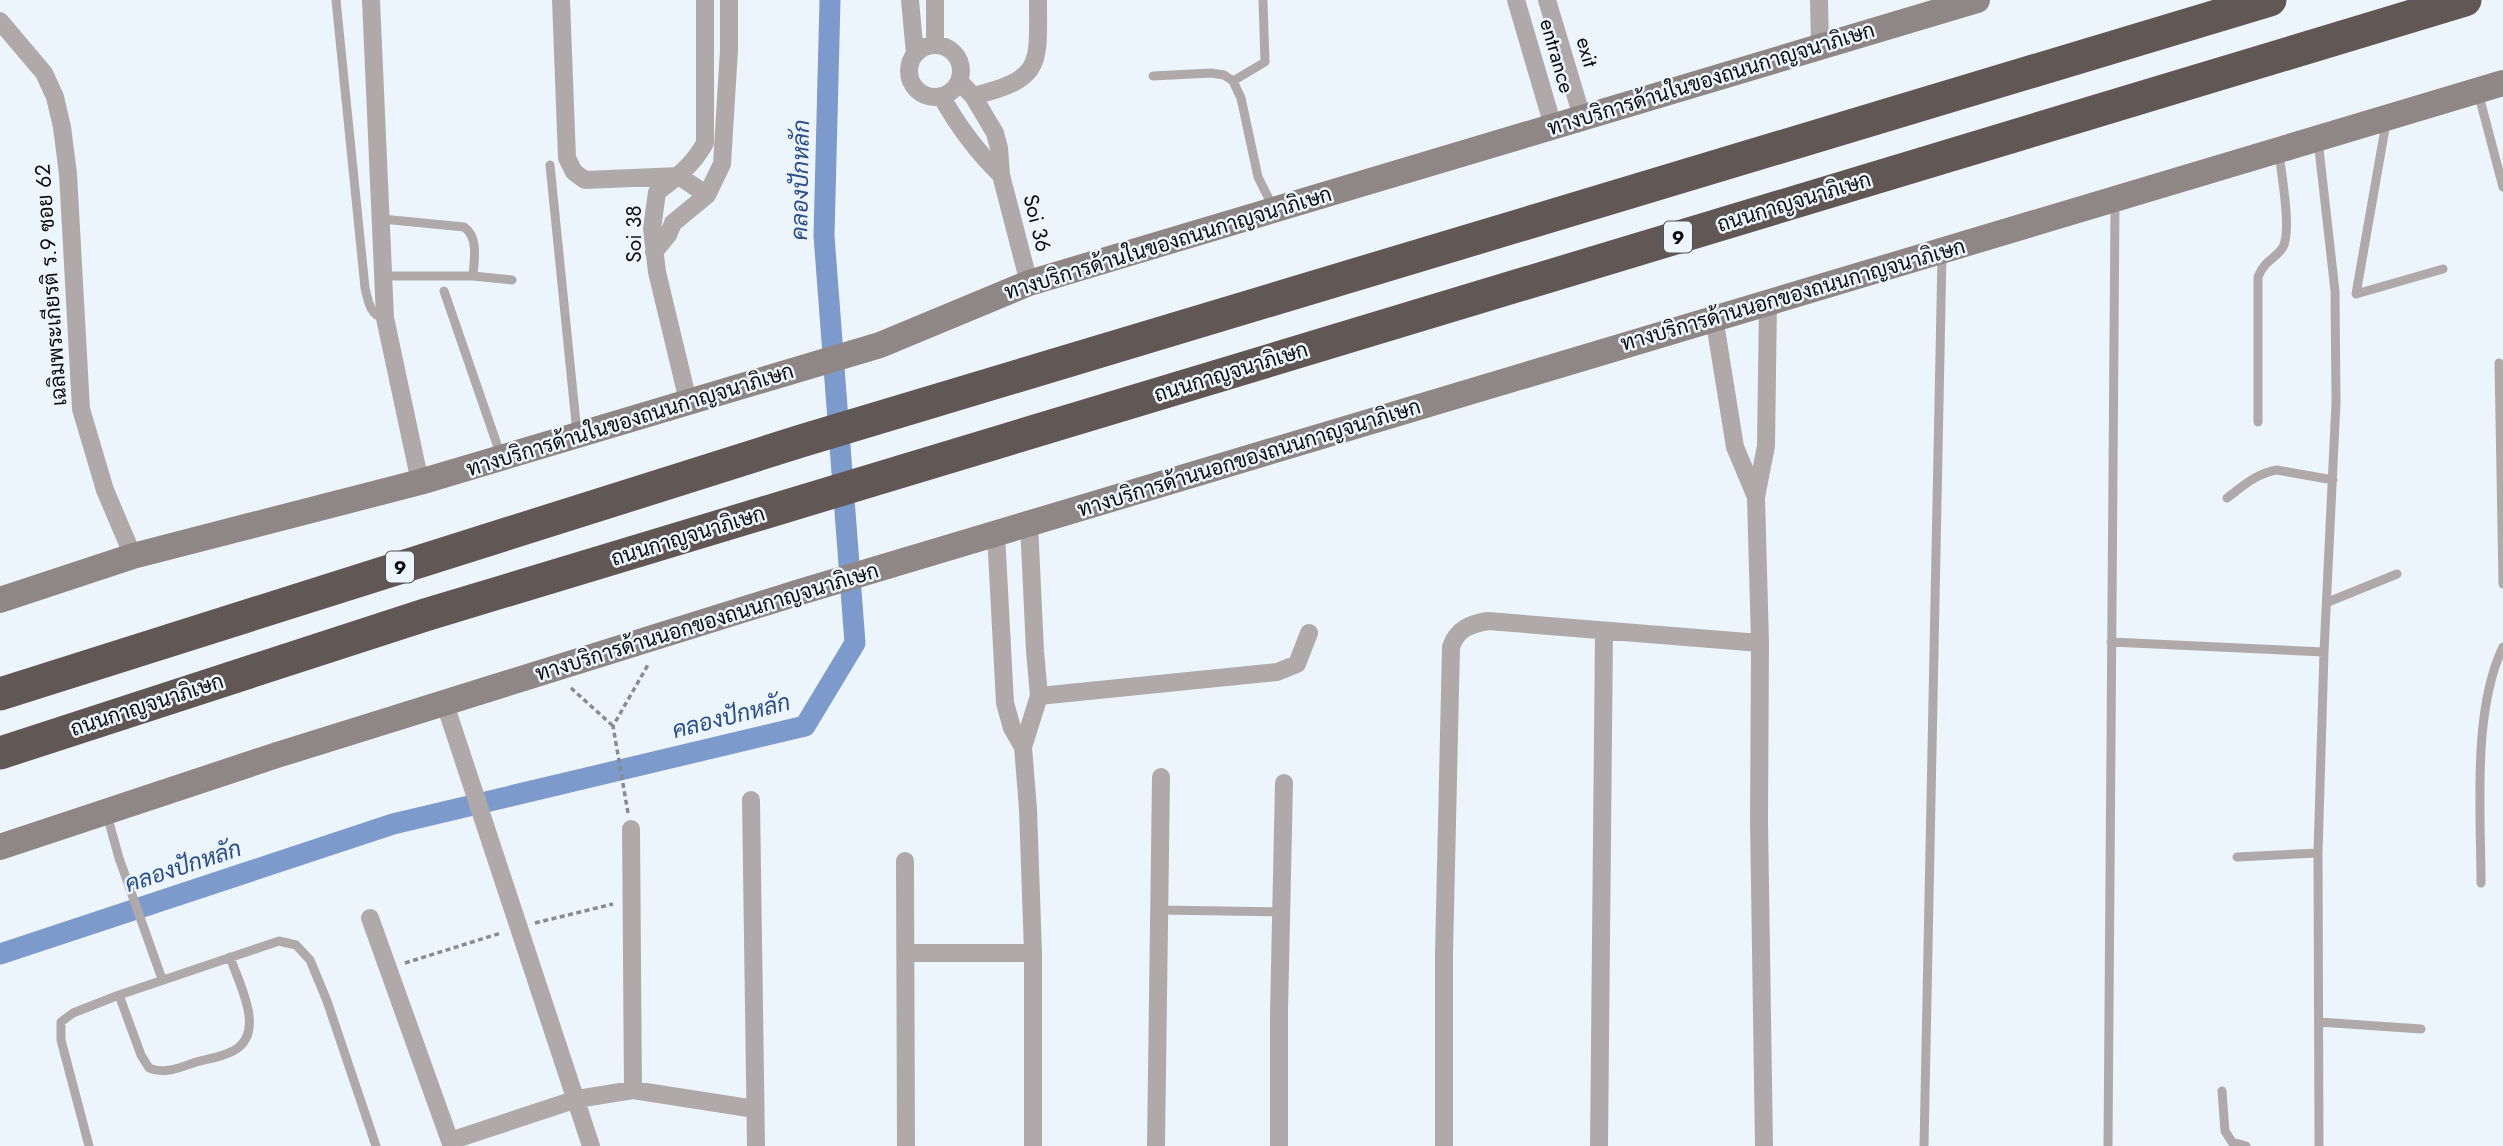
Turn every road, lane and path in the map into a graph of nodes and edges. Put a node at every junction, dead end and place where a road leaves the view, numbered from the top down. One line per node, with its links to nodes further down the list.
1 (336, 0): 52 (lane)
2 (371, 0): 41 (street)
3 (561, 0): 36 (street)
4 (705, 0): 31 (street)
5 (729, 0): 32 (street)
6 (910, 0): 19 (street)
7 (935, 0): 17 (street)
8 (1038, 0): 26 (street)
9 (1263, 0): 22 (lane)
10 (1516, 0): 29 (street, entrance)
11 (1548, 0): 27 (street, exit)
12 (1819, 0): 18 (street)
13 (1977, 0): 18 (main road, ทางบริการด้านในของถนนกาญจนาภิเษก)
14 (2270, 0): 79 (highway, 9)
15 (2465, 0): 84 (highway, ถนนกาญจนาภิเษก / 9)
16 (0, 21): 64 (street, เฉลิมพระเกียรติ ร.9 ซอย 62)
17 (935, 44): 19 (street); 21 (street)
18 (1821, 47): 27 (main road, ทางบริการด้านในของถนนกาญจนาภิเษก)
19 (915, 54): 25 (street)
20 (1153, 76): 22 (lane)
21 (959, 81): 25 (street); 26 (street, Soi 36)
22 (1233, 81): 40 (lane)
23 (2503, 83): 24 (main road, ทางบริการด้านนอกของถนนกาญจนาภิเษก)
24 (2477, 90): 28 (main road, ทางบริการด้านนอกของถนนกาญจนาภิเษก); 37 (lane)
25 (941, 96): 35 (street)
26 (973, 96): 35 (street, Soi 36)
27 (1582, 117): 29 (main road, ทางบริการด้านในของถนนกาญจนาภิเษก)
28 (2387, 117): 30 (main road, ทางบริการด้านนอกของถนนกาญจนาภิเษก); 44 (lane)
29 (1553, 126): 40 (main road, ทางบริการด้านในของถนนกาญจนาภิเษก)
30 (2318, 138): 33 (main road, ทางบริการด้านนอกของถนนกาญจนาภิเษก); 58 (lane)
31 (705, 143): 32 (street); 36 (street, Soi 38)
32 (723, 147): 38 (street)
33 (2279, 150): 39 (main road, ทางบริการด้านนอกของถนนกาญจนาภิเษก); 55 (lane)
34 (550, 165): 56 (lane)
35 (1001, 175): 48 (street, Soi 36)
36 (679, 176): 38 (street); 42 (street, Soi 38)
37 (2503, 187)
38 (706, 195): 42 (street)
39 (2115, 200): 43 (main road, ทางบริการด้านนอกของถนนกาญจนาภิเษก); 73 (lane)
40 (1273, 208): 48 (main road, ทางบริการด้านในของถนนกาญจนาภิเษก)
41 (382, 219): 45 (street); 46 (lane)
42 (654, 252): 54 (street, Soi 38)
43 (1942, 252): 50 (main road, ทางบริการด้านนอกของถนนกาญจนาภิเษก); 123 (lane)
44 (2443, 269)
45 (384, 276): 46 (lane); 52 (street)
46 (473, 276): 47 (lane)
47 (512, 279)
48 (1029, 283): 54 (main road, ทางบริการด้านในของถนนกาญจนาภิเษก)
49 (444, 291): 57 (lane)
50 (1768, 302): 51 (main road, ทางบริการด้านนอกของถนนกาญจนาภิเษก); 60 (street)
51 (1714, 317): 60 (street); 62 (main road, ทางบริการด้านนอกของถนนกาญจนาภิเษก)
52 (385, 318): 59 (street)
53 (2499, 363): 66 (lane)
54 (688, 401): 56 (main road, ทางบริการด้านในของถนนกาญจนาภิเษก)
55 (2258, 422)
56 (577, 435): 57 (main road, ทางบริการด้านในของถนนกาญจนาภิเษก)
57 (501, 458): 59 (main road, ทางบริการด้านในของถนนกาญจนาภิเษก)
58 (2333, 480): 61 (lane); 68 (lane)
59 (420, 482): 64 (main road, ทางบริการด้านในของถนนกาญจนาภิเษก)
60 (1756, 497): 72 (street)
61 (2227, 498)
62 (1029, 524): 63 (main road, ทางบริการด้านนอกของถนนกาญจนาภิเษก); 75 (street)
63 (996, 534): 71 (main road, ทางบริการด้านนอกของถนนกาญจนาภิเษก); 77 (street)
64 (133, 556): 67 (main road, ทางบริการด้านในของถนนกาญจนาภิเษก)
65 (2397, 575): 68 (lane)
66 (2503, 584)
67 (0, 600)
68 (2328, 602): 76 (lane)
69 (1604, 632): 72 (street); 120 (street); 121 (street)
70 (1309, 633): 80 (street)
71 (664, 635): 78 (main road, ทางบริการด้านนอกของถนนกาญจนาภิเษก); 82 (path)
72 (1760, 642): 122 (street)
73 (2111, 642): 76 (lane); 124 (lane)
74 (2503, 647): 94 (lane)
75 (1035, 651): 77 (street); 80 (street)
76 (2324, 652): 91 (lane)
77 (1002, 654): 83 (street)
78 (551, 670): 81 (main road, ทางบริการด้านนอกของถนนกาญจนาภิเษก); 82 (path)
79 (0, 694)
80 (1040, 696): 83 (street)
81 (446, 704): 88 (main road, ทางบริการด้านนอกของถนนกาญจนาภิเษก); 99 (street)
82 (613, 726): 89 (path)
83 (1023, 747): 101 (street)
84 (0, 753)
85 (1161, 777): 96 (street)
86 (1284, 783): 97 (street)
87 (751, 800): 111 (street)
88 (106, 813): 90 (main road, ทางบริการด้านนอกของถนนกาญจนาภิเษก); 104 (lane)
89 (631, 829): 95 (street)
90 (0, 847)
91 (2318, 853): 92 (lane); 106 (lane)
92 (2237, 857)
93 (905, 860): 100 (street)
94 (2481, 883)
95 (632, 900): 99 (path); 108 (street)
96 (1159, 910): 97 (lane); 118 (street)
97 (1281, 912): 119 (street)
98 (370, 918): 103 (street)
99 (520, 926): 103 (path); 110 (street)
100 (905, 953): 101 (street); 116 (street)
101 (1033, 953): 117 (street)
102 (230, 957): 104 (lane); 105 (lane); 113 (lane)
103 (388, 968): 110 (street)
104 (162, 979): 105 (lane)
105 (119, 995): 112 (lane)
106 (2319, 1023): 107 (lane); 126 (lane)
107 (2421, 1029)
108 (633, 1090): 110 (street); 111 (street)
109 (2222, 1091): 125 (lane)
110 (577, 1099): 114 (street)
111 (755, 1109): 115 (street)
112 (89, 1146)
113 (376, 1146)
114 (591, 1146)
115 (756, 1146)
116 (906, 1146)
117 (1033, 1146)
118 (1156, 1146)
119 (1279, 1146)
120 (1444, 1146)
121 (1599, 1146)
122 (1764, 1146)
123 (1924, 1146)
124 (2108, 1146)
125 (2246, 1146)
126 (2319, 1146)

